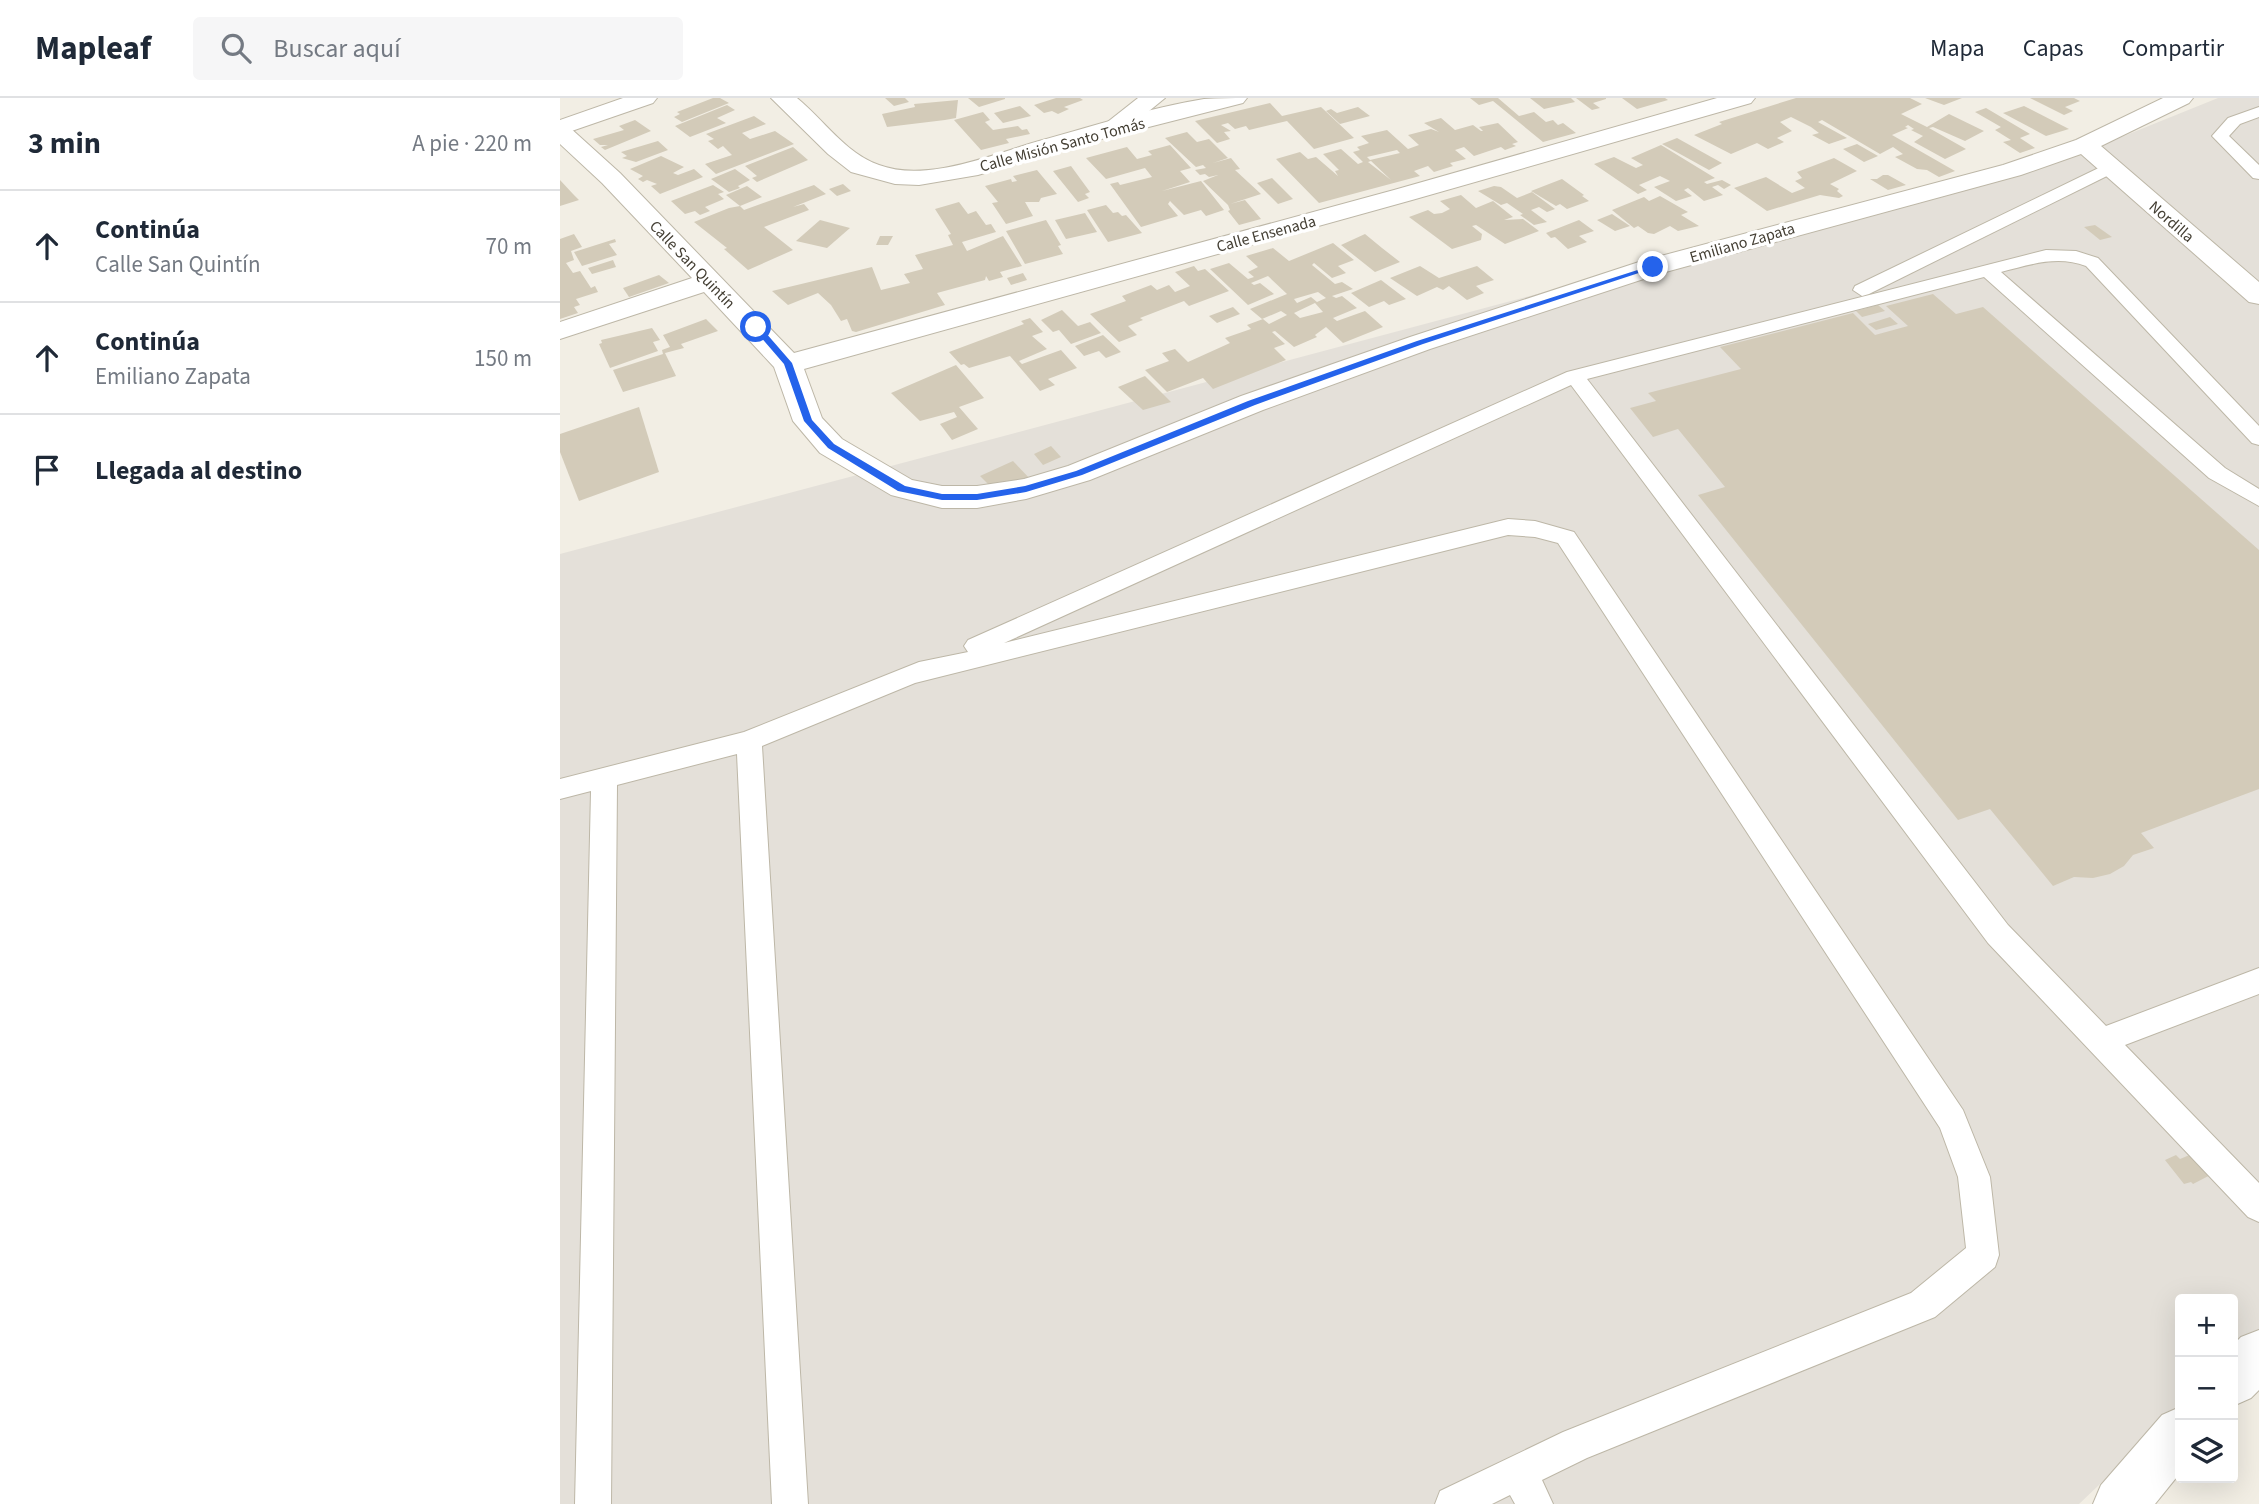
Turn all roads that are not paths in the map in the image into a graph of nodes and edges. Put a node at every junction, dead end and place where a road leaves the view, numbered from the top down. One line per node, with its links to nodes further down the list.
1 (645, 98): 8 (street)
2 (1153, 98): 9 (street)
3 (1235, 98): 9 (street, Calle Misión Santo Tomás)
4 (1743, 98): 18 (street, Calle Ensenada)
5 (2181, 98): 10 (street, Emiliano Zapata)
6 (789, 99): 9 (street, Calle Misión Santo Tomás)
7 (2259, 112): 12 (lane)
8 (560, 130): 14 (street, Calle San Quintín)
9 (1113, 130)
10 (2085, 145): 11 (street, Nordilla); 21 (street, Emiliano Zapata)
11 (2111, 167): 15 (street, Nordilla); 16 (lane)
12 (2259, 174)
13 (1987, 270): 16 (lane); 20 (lane); 22 (lane)
14 (708, 282): 17 (street); 18 (street, Calle San Quintín)
15 (2259, 296)
16 (1816, 312): 19 (lane)
17 (560, 331)
18 (788, 363): 21 (street, Calle San Quintín)
19 (1574, 376): 23 (lane); 28 (lane)
20 (2259, 438)
21 (942, 497)
22 (2259, 499)
23 (912, 674): 24 (lane); 33 (lane)
24 (749, 741): 25 (lane); 35 (lane)
25 (604, 778): 26 (lane); 34 (lane)
26 (560, 789)
27 (2259, 981): 28 (lane)
28 (2101, 1041): 29 (lane)
29 (2259, 1206)
30 (2259, 1355): 31 (street)
31 (2238, 1375)
32 (2175, 1439): 38 (street)
33 (1518, 1472): 36 (lane); 37 (lane)
34 (593, 1504)
35 (790, 1504)
36 (1453, 1504)
37 (1535, 1504)
38 (2120, 1504)

